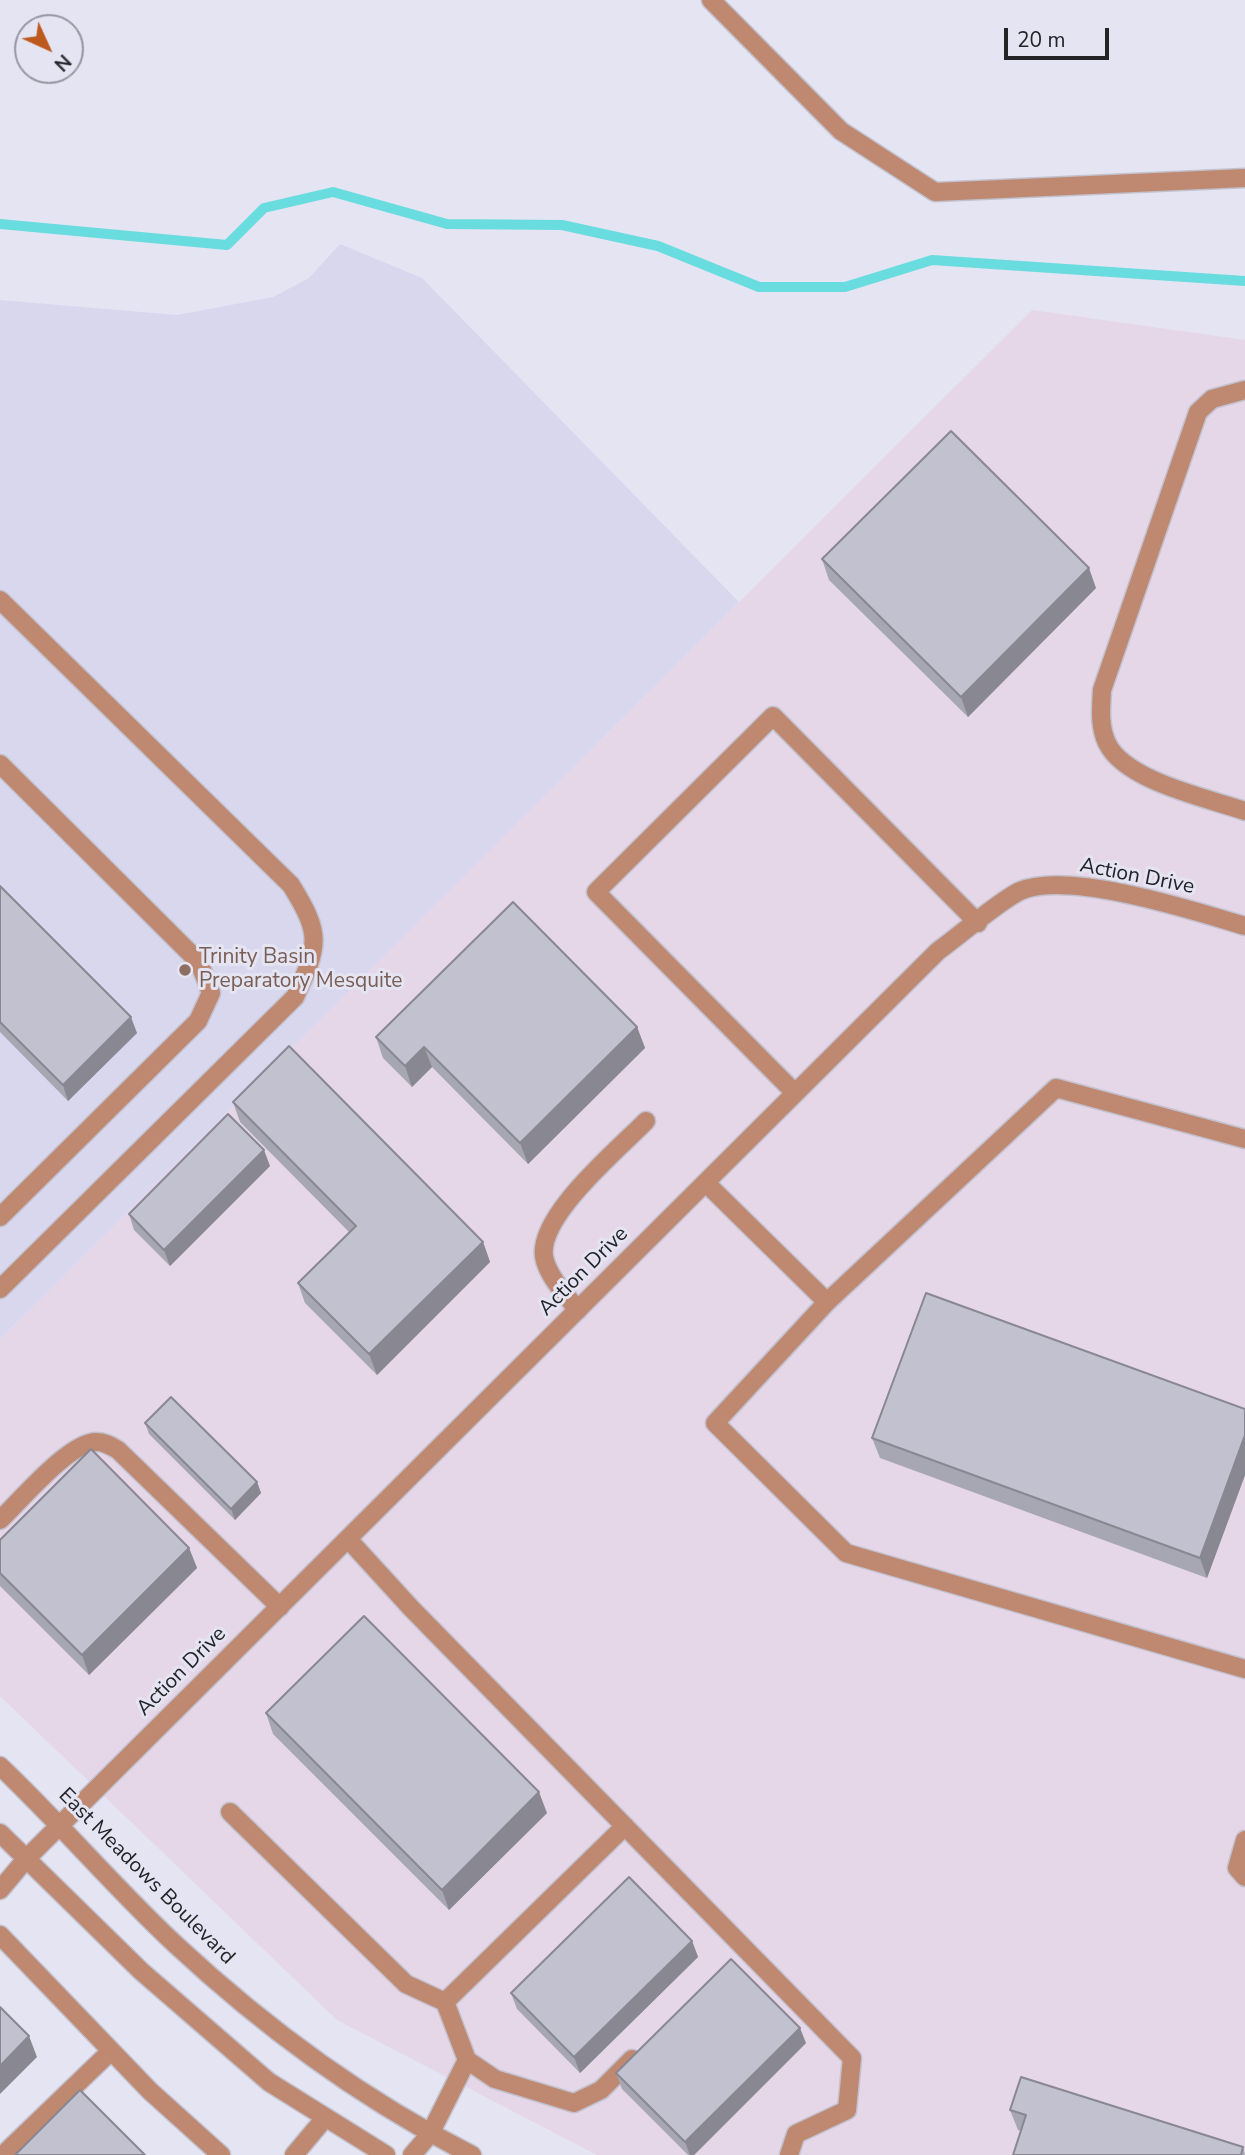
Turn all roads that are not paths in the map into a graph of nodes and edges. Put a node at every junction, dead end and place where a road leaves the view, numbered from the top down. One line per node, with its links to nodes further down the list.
1 (711, 0): 2 (street)
2 (1245, 178)
3 (1245, 390): 6 (street)
4 (0, 600): 14 (street)
5 (0, 764): 13 (street)
6 (1245, 811)
7 (978, 923): 8 (street, Action Drive); 9 (street, Action Drive); 9 (street)
8 (1245, 925)
9 (794, 1092): 12 (street, Action Drive)
10 (646, 1121): 16 (street)
11 (1245, 1139): 15 (street)
12 (706, 1183): 15 (street); 16 (street, Action Drive)
13 (0, 1217)
14 (0, 1289)
15 (827, 1302): 20 (street)
16 (578, 1310): 18 (street, Action Drive)
17 (0, 1520): 19 (street)
18 (348, 1539): 19 (street, Action Drive); 24 (street)
19 (280, 1607): 23 (street, Action Drive)
20 (1245, 1669)
21 (0, 1766): 23 (street, East Meadows Boulevard)
22 (230, 1812): 31 (street)
23 (61, 1825): 27 (street, Action Drive); 36 (street, East Meadows Boulevard)
24 (625, 1826): 31 (street); 43 (street)
25 (0, 1833): 27 (street)
26 (1245, 1840): 28 (street)
27 (26, 1858): 29 (street, Action Drive); 35 (street)
28 (1245, 1877)
29 (0, 1890)
30 (0, 1935): 33 (street)
31 (445, 2002): 34 (street)
32 (649, 2043): 34 (street)
33 (111, 2051): 37 (street); 38 (street)
34 (467, 2060): 36 (street)
35 (325, 2118): 39 (street); 40 (street)
36 (430, 2134): 41 (street); 42 (street, East Meadows Boulevard)
37 (3, 2155)
38 (221, 2155)
39 (294, 2155)
40 (386, 2155)
41 (412, 2155)
42 (472, 2155)
43 (789, 2155)

